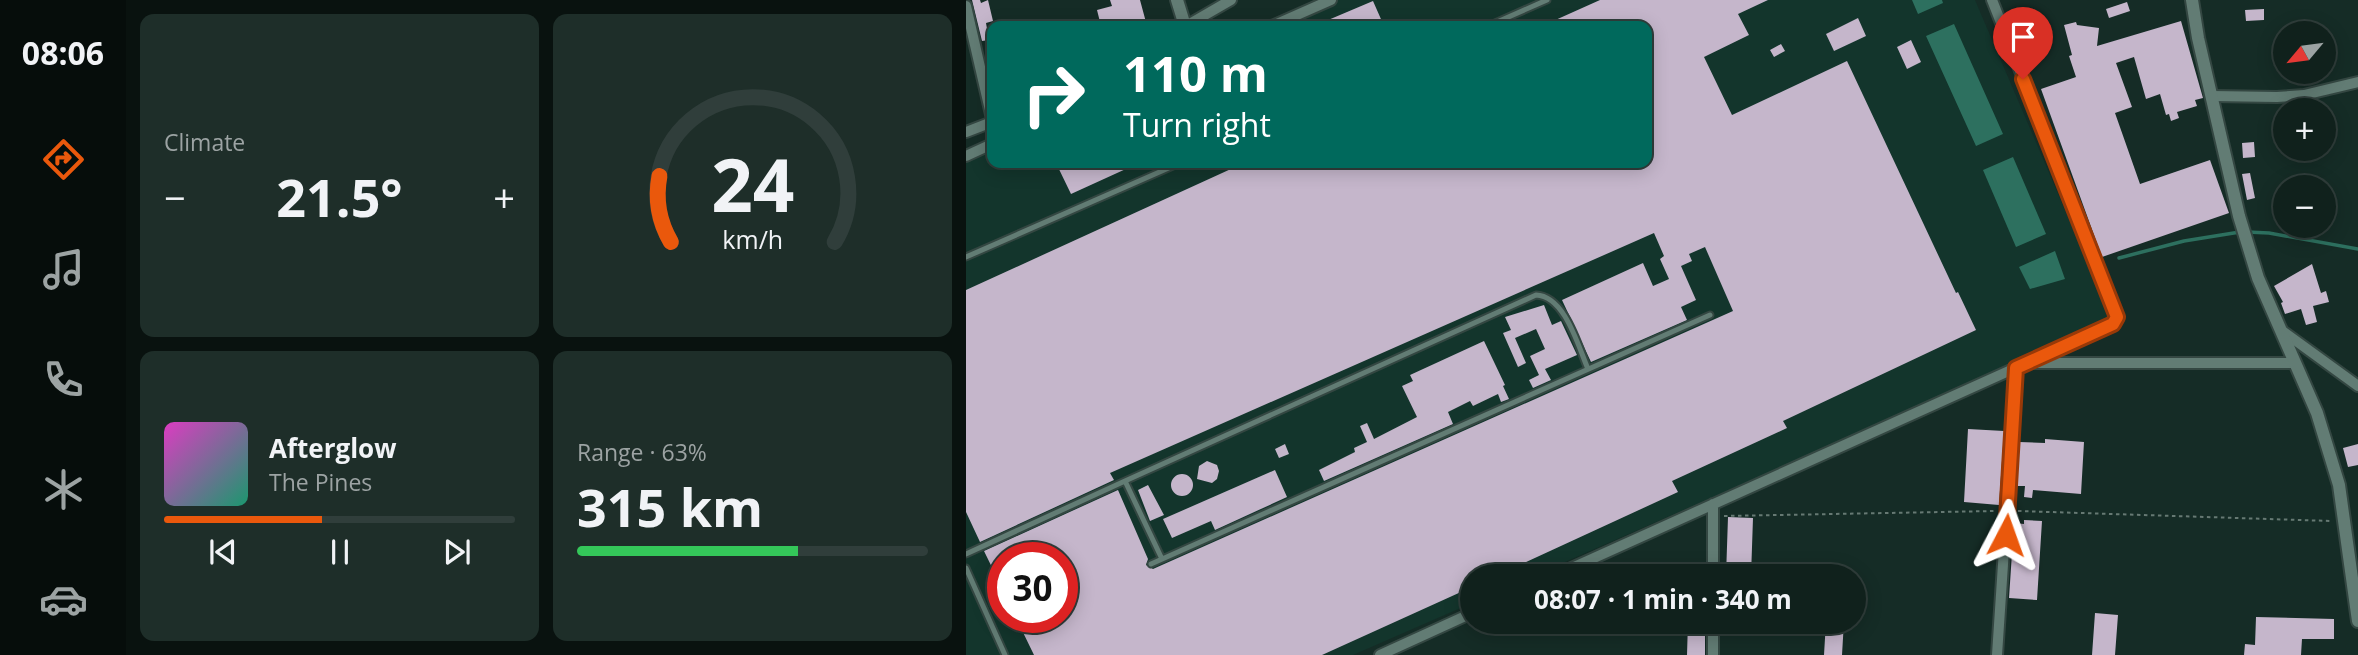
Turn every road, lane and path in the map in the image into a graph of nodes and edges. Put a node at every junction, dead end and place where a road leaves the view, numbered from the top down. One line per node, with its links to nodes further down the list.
1 (1177, 0): 8 (street)
2 (1231, 0): 9 (street)
3 (1331, 0): 10 (street)
4 (1547, 0): 11 (lane)
5 (2192, 0): 13 (street)
6 (1994, 1): 23 (street)
7 (966, 6): 14 (street)
8 (1183, 21)
9 (1194, 21)
10 (1283, 21)
11 (1499, 21)
12 (2358, 82): 13 (street)
13 (2212, 96): 22 (street)
14 (987, 98)
15 (987, 122): 16 (street)
16 (966, 132)
17 (987, 146): 18 (street)
18 (966, 156)
19 (1169, 168): 20 (lane)
20 (966, 257)
21 (1710, 315): 26 (lane)
22 (2279, 328): 24 (street); 27 (street)
23 (2028, 363): 24 (street); 25 (street)
24 (2295, 363): 32 (street)
25 (2016, 368): 29 (street); 30 (street)
26 (1588, 369): 28 (lane); 34 (lane)
27 (2358, 386)
28 (1125, 481): 33 (lane); 34 (lane)
29 (1713, 504): 31 (street); 36 (street)
30 (2008, 511): 31 (path); 32 (path); 45 (street)
31 (1713, 516): 37 (street)
32 (2345, 521): 40 (street)
33 (966, 554)
34 (1162, 559): 35 (lane)
35 (1150, 564)
36 (1580, 564)
37 (1713, 564)
38 (966, 568): 42 (lane)
39 (1460, 618): 43 (street)
40 (2358, 621)
41 (1713, 634): 44 (street)
42 (1005, 655)
43 (1380, 655)
44 (1713, 655)
45 (1997, 655)

